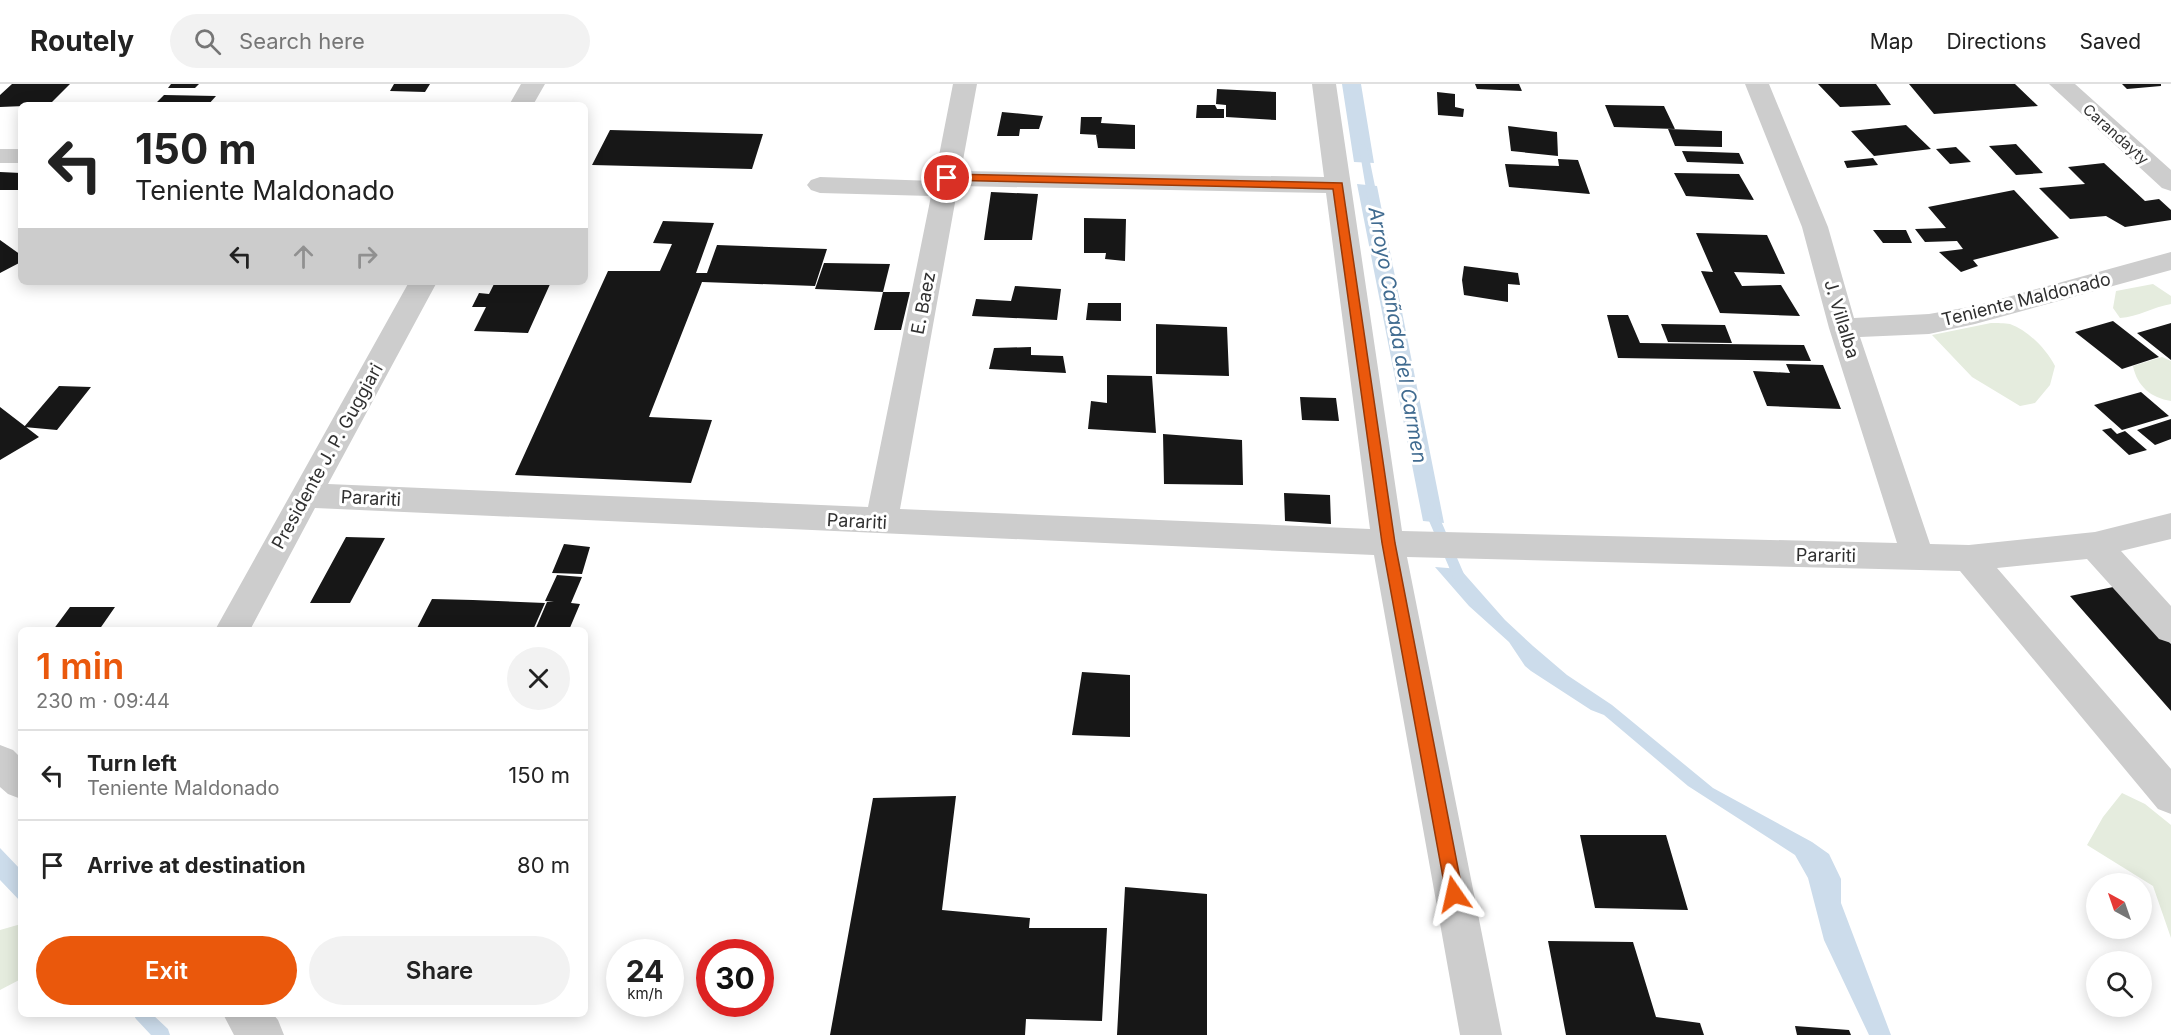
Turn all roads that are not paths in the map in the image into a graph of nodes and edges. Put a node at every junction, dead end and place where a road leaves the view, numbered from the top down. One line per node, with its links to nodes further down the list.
1 (533, 84): 6 (street)
2 (965, 84): 9 (street, E. Baez)
3 (1324, 84): 12 (street)
4 (1757, 84): 15 (street, J. Villalba)
5 (2061, 84): 10 (street, Carandayty)
6 (523, 102)
7 (0, 156): 8 (street)
8 (18, 156)
9 (946, 183): 11 (street); 12 (street); 17 (street, E. Baez)
10 (2171, 183)
11 (820, 185)
12 (1338, 186): 19 (street)
13 (2171, 261): 15 (street, Teniente Maldonado)
14 (421, 285): 16 (street, Presidente J. P. Guggiari)
15 (1843, 328): 21 (street, J. Villalba)
16 (306, 495): 17 (street, Parariti); 23 (street, Presidente J. P. Guggiari)
17 (881, 522): 19 (street, Parariti)
18 (2171, 526): 20 (street, Parariti)
19 (1398, 544): 21 (street, Parariti); 30 (street)
20 (2095, 545): 22 (street, Parariti); 24 (street)
21 (1918, 557): 22 (street, Parariti)
22 (1969, 558): 27 (street)
23 (234, 627)
24 (2171, 629)
25 (0, 762): 26 (street)
26 (18, 779)
27 (2171, 797)
28 (247, 1017): 29 (street)
29 (263, 1035)
30 (1481, 1035)

